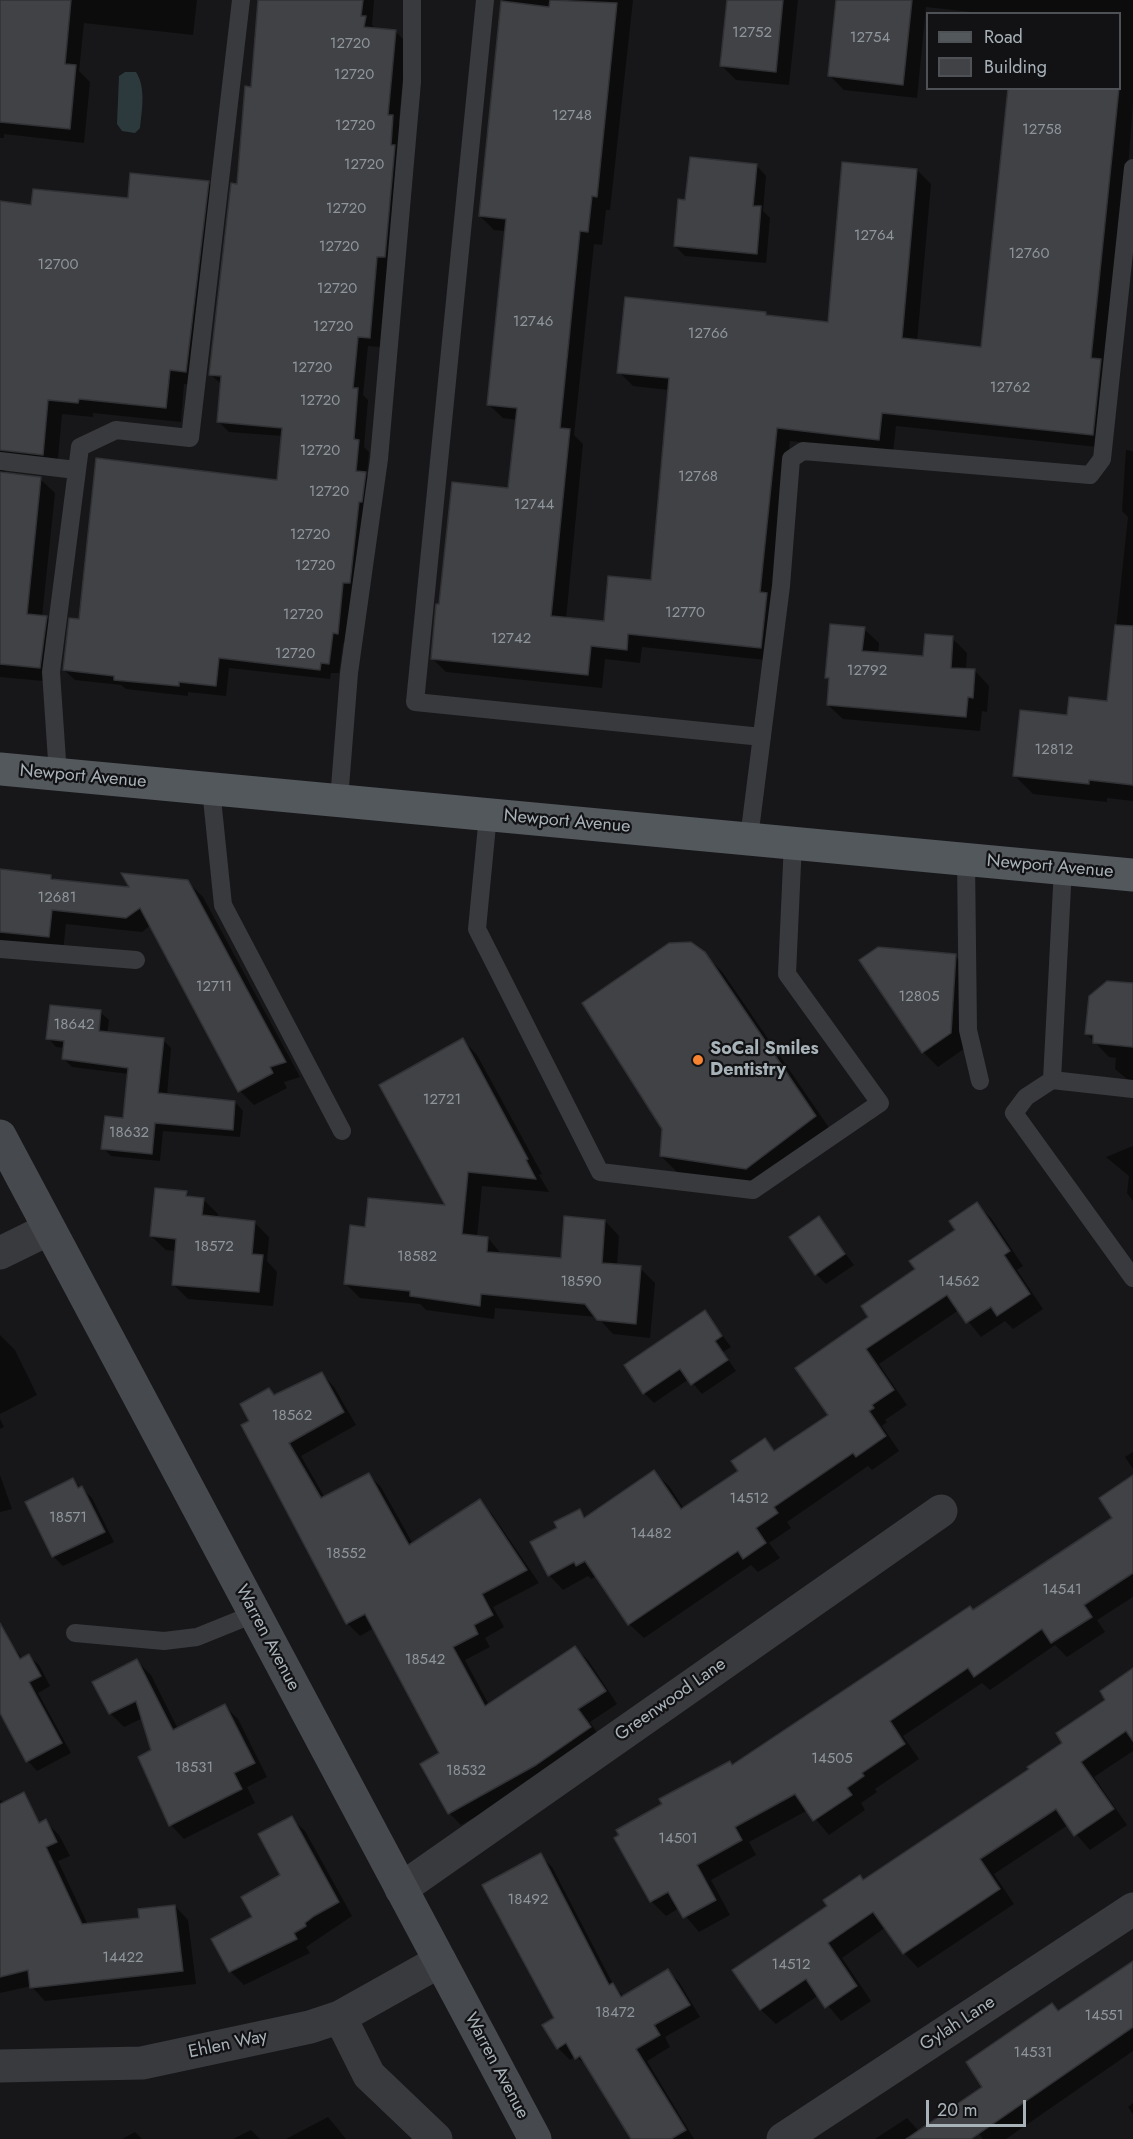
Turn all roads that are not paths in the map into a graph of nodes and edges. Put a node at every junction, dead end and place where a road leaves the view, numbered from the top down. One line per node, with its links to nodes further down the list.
1 (241, 0): 6 (lane)
2 (412, 0): 11 (lane)
3 (485, 0): 7 (lane)
4 (1133, 168): 7 (lane)
5 (0, 461): 6 (lane)
6 (76, 470): 9 (lane)
7 (762, 737): 13 (lane)
8 (0, 769): 9 (main road, Newport Avenue)
9 (58, 775): 10 (main road, Newport Avenue)
10 (211, 789): 11 (main road, Newport Avenue); 23 (lane)
11 (339, 800): 12 (main road, Newport Avenue)
12 (488, 815): 13 (main road, Newport Avenue); 14 (lane)
13 (749, 838): 14 (main road, Newport Avenue)
14 (793, 842): 15 (main road, Newport Avenue)
15 (966, 860): 16 (main road, Newport Avenue); 21 (lane)
16 (1063, 868): 17 (main road, Newport Avenue); 20 (lane)
17 (1133, 875)
18 (0, 949): 19 (lane)
19 (136, 960)
20 (1052, 1080): 22 (lane); 27 (lane)
21 (980, 1081)
22 (1133, 1089)
23 (342, 1131)
24 (0, 1136): 25 (street, Warren Avenue)
25 (49, 1229): 26 (street); 29 (street, Warren Avenue)
26 (0, 1253)
27 (1133, 1278)
28 (941, 1511): 31 (street, Greenwood Lane)
29 (254, 1614): 30 (lane); 31 (street, Warren Avenue)
30 (75, 1633)
31 (401, 1889): 33 (street, Warren Avenue)
32 (1133, 1909): 38 (street, Gylah Lane)
33 (440, 1962): 34 (street, Ehlen Way); 37 (street, Warren Avenue)
34 (340, 2017): 35 (street, Ehlen Way); 36 (street)
35 (0, 2066)
36 (436, 2139)
37 (535, 2139)
38 (783, 2139)

